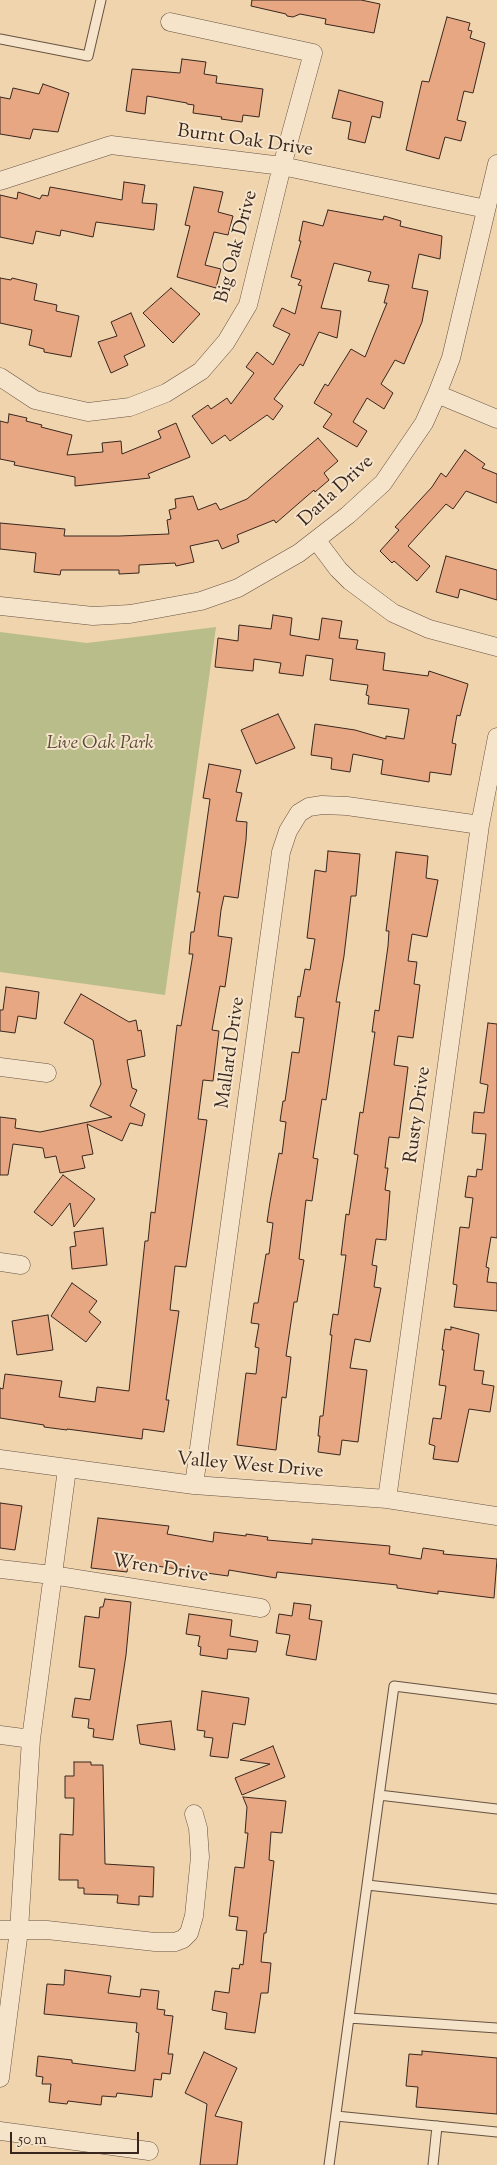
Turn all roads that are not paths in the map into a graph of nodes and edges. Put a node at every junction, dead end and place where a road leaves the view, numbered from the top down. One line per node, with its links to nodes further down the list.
1 (101, 0): 3 (lane)
2 (170, 22): 5 (street, Big Oak Drive)
3 (0, 38)
4 (497, 164): 7 (street, Darla Drive)
5 (282, 166): 6 (street, Burnt Oak Drive); 7 (street, Burnt Oak Drive); 8 (street, Big Oak Drive)
6 (0, 182)
7 (486, 209): 9 (street, Darla Drive)
8 (0, 377)
9 (437, 394): 10 (street); 11 (street, Darla Drive)
10 (497, 419)
11 (317, 541): 12 (street, Darla Drive); 13 (street)
12 (0, 606)
13 (497, 647)
14 (497, 737): 15 (street, Rusty Drive)
15 (480, 825): 22 (street, Mallard Drive); 23 (street, Rusty Drive)
16 (0, 1066): 17 (street)
17 (47, 1073)
18 (0, 1262): 19 (street)
19 (20, 1265)
20 (0, 1459): 21 (street, Valley West Drive)
21 (67, 1469): 22 (street, Valley West Drive); 26 (street)
22 (194, 1485): 23 (street, Valley West Drive)
23 (388, 1499): 24 (street, Valley West Drive)
24 (497, 1516)
25 (0, 1569): 26 (street, Wren Drive)
26 (52, 1575): 27 (street, Wren Drive); 30 (street)
27 (261, 1608)
28 (497, 1699): 31 (lane)
29 (0, 1735): 30 (street)
30 (30, 1739): 37 (street)
31 (379, 1795): 32 (lane); 34 (lane)
32 (497, 1809)
33 (194, 1814): 37 (street)
34 (367, 1885): 35 (lane); 38 (lane)
35 (497, 1900)
36 (0, 1930): 37 (street)
37 (19, 1930): 40 (street)
38 (349, 2018): 39 (lane); 41 (lane)
39 (497, 2028)
40 (0, 2078)
41 (336, 2116): 42 (lane); 46 (lane)
42 (437, 2126): 44 (lane); 47 (lane)
43 (0, 2131): 45 (street)
44 (497, 2132)
45 (149, 2151)
46 (330, 2165)
47 (432, 2165)

